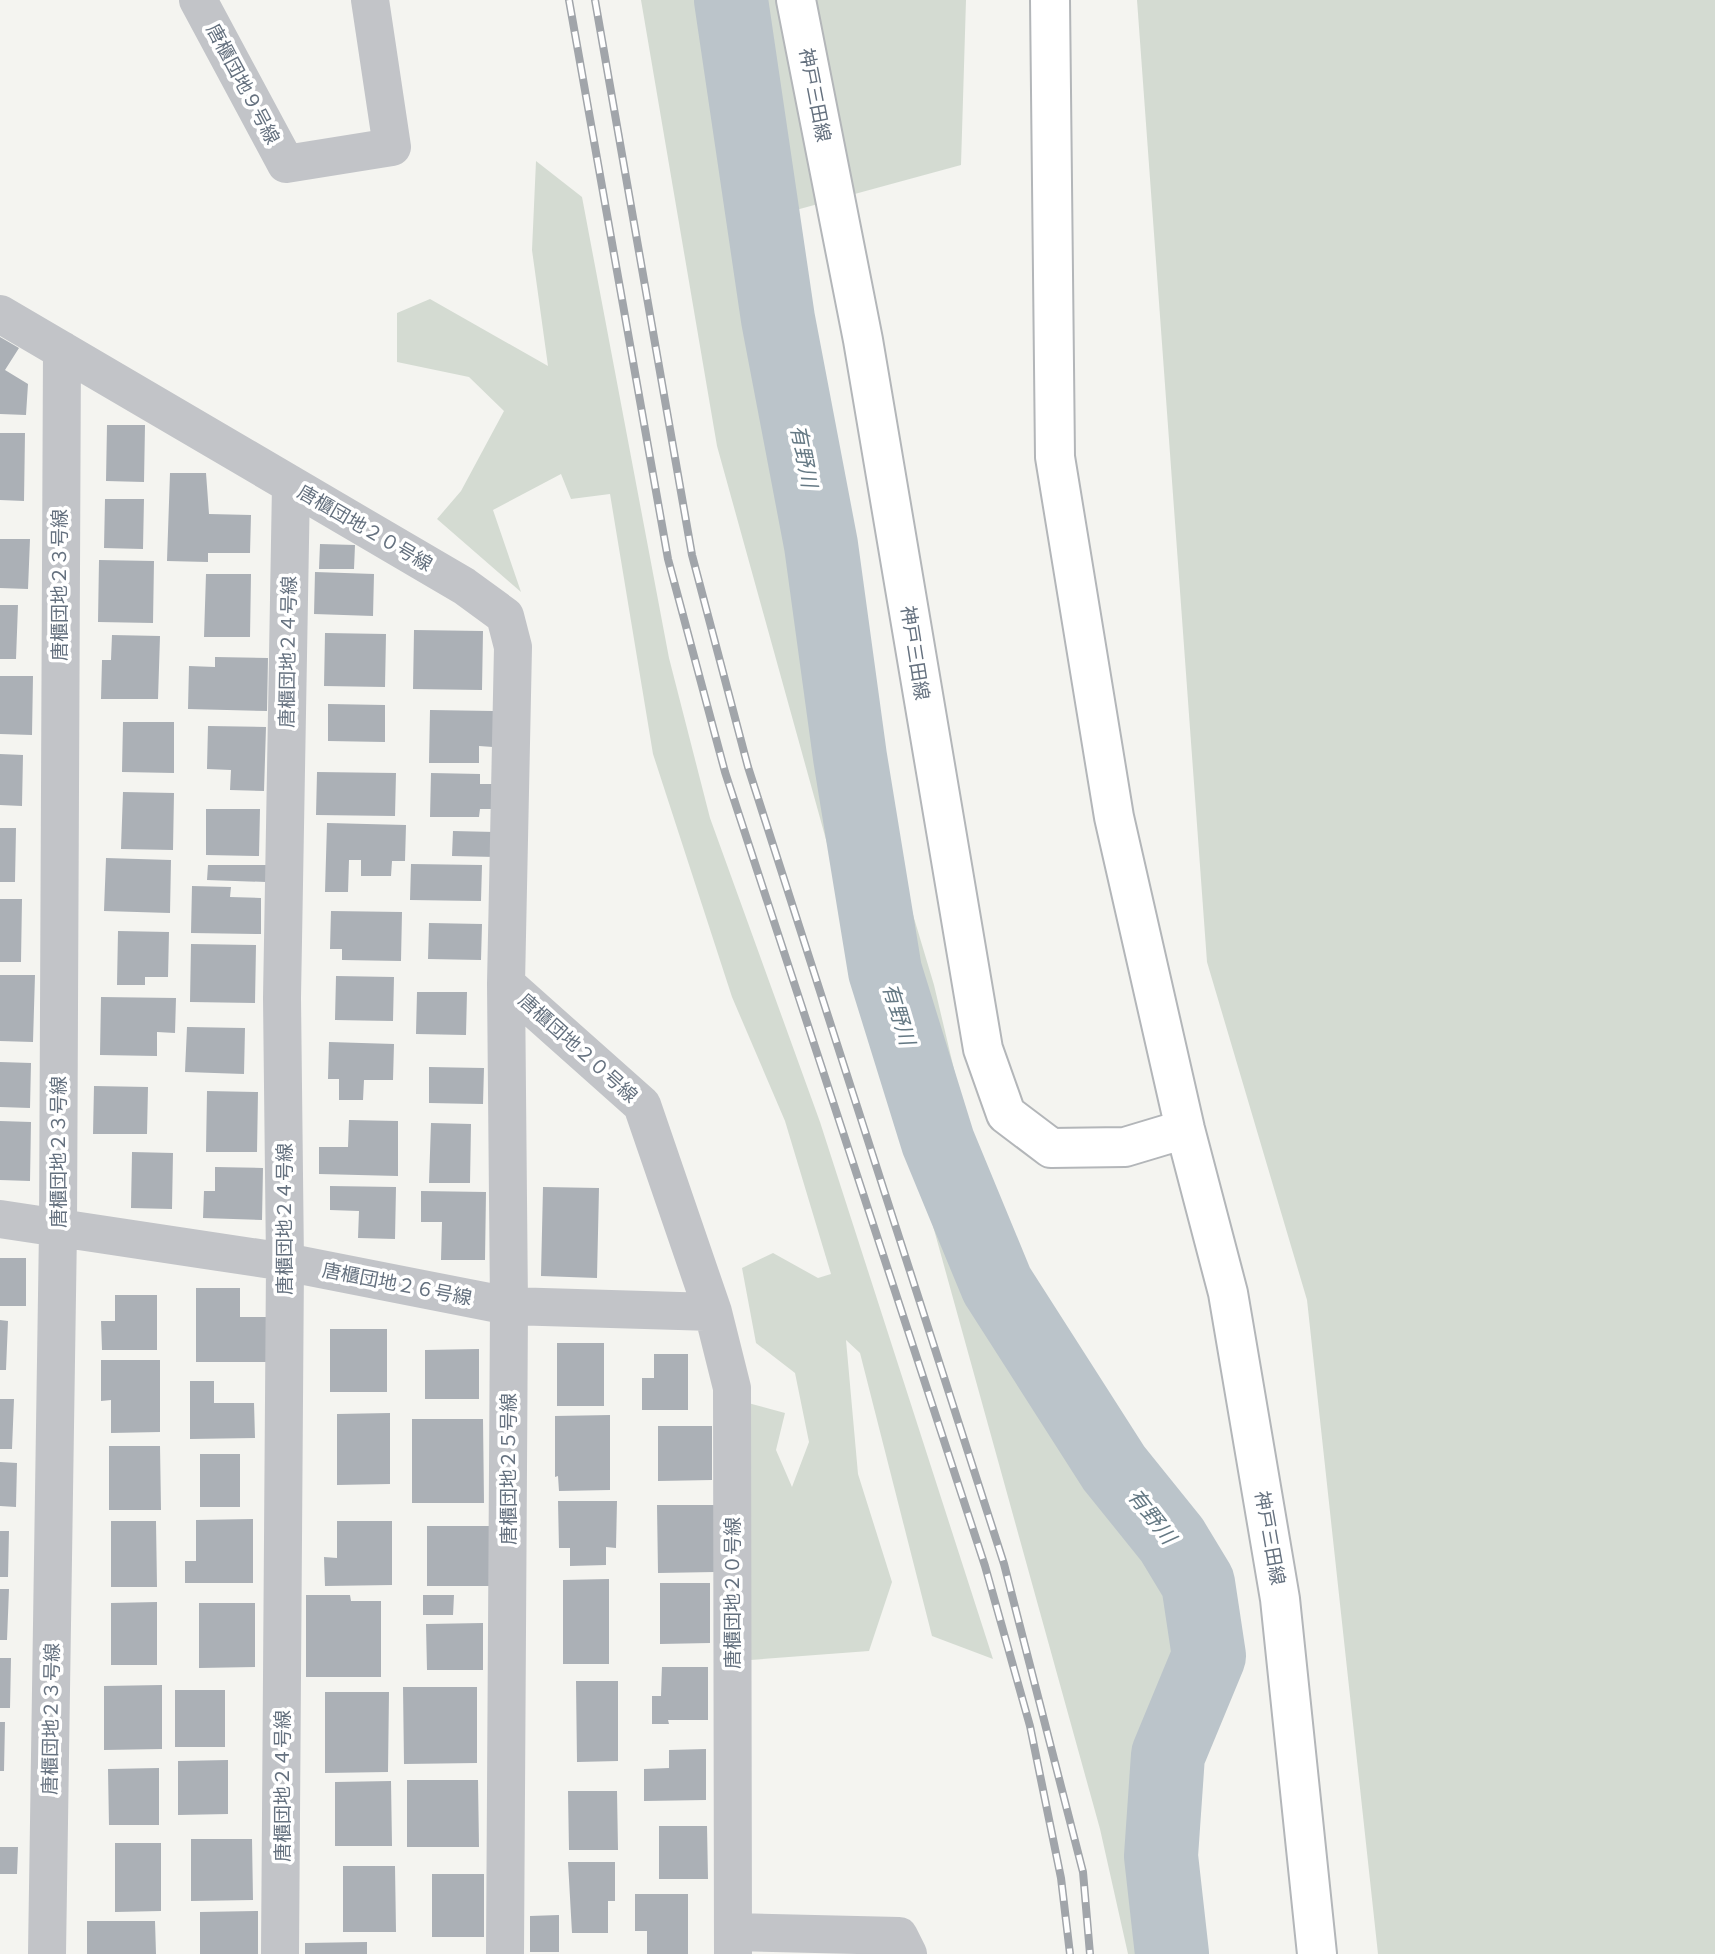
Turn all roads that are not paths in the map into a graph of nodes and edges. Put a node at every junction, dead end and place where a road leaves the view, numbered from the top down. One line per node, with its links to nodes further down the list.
1 (198, 0): 2 (street, 唐櫃団地９号線)
2 (370, 0)
3 (796, 0): 9 (main road, 神戸三田線)
4 (1050, 0): 9 (main road, 神戸三田線)
5 (0, 314): 6 (street, 唐櫃団地２０号線)
6 (62, 350): 7 (street, 唐櫃団地２０号線); 11 (street, 唐櫃団地２３号線)
7 (291, 485): 8 (street, 唐櫃団地２０号線); 12 (street, 唐櫃団地２４号線)
8 (506, 984): 13 (street, 唐櫃団地２５号線); 14 (street, 唐櫃団地２０号線)
9 (1185, 1129): 20 (main road, 神戸三田線)
10 (0, 1219): 11 (street, 唐櫃団地２６号線)
11 (58, 1229): 12 (street, 唐櫃団地２６号線); 16 (street, 唐櫃団地２３号線)
12 (285, 1262): 13 (street, 唐櫃団地２６号線); 17 (street, 唐櫃団地２４号線)
13 (509, 1306): 14 (street, 唐櫃団地２６号線); 18 (street, 唐櫃団地２５号線)
14 (713, 1312): 15 (street, 唐櫃団地２０号線)
15 (734, 1943): 19 (street, 唐櫃団地２０号線)
16 (47, 1954)
17 (280, 1954)
18 (505, 1954)
19 (908, 1954)
20 (1317, 1954)

